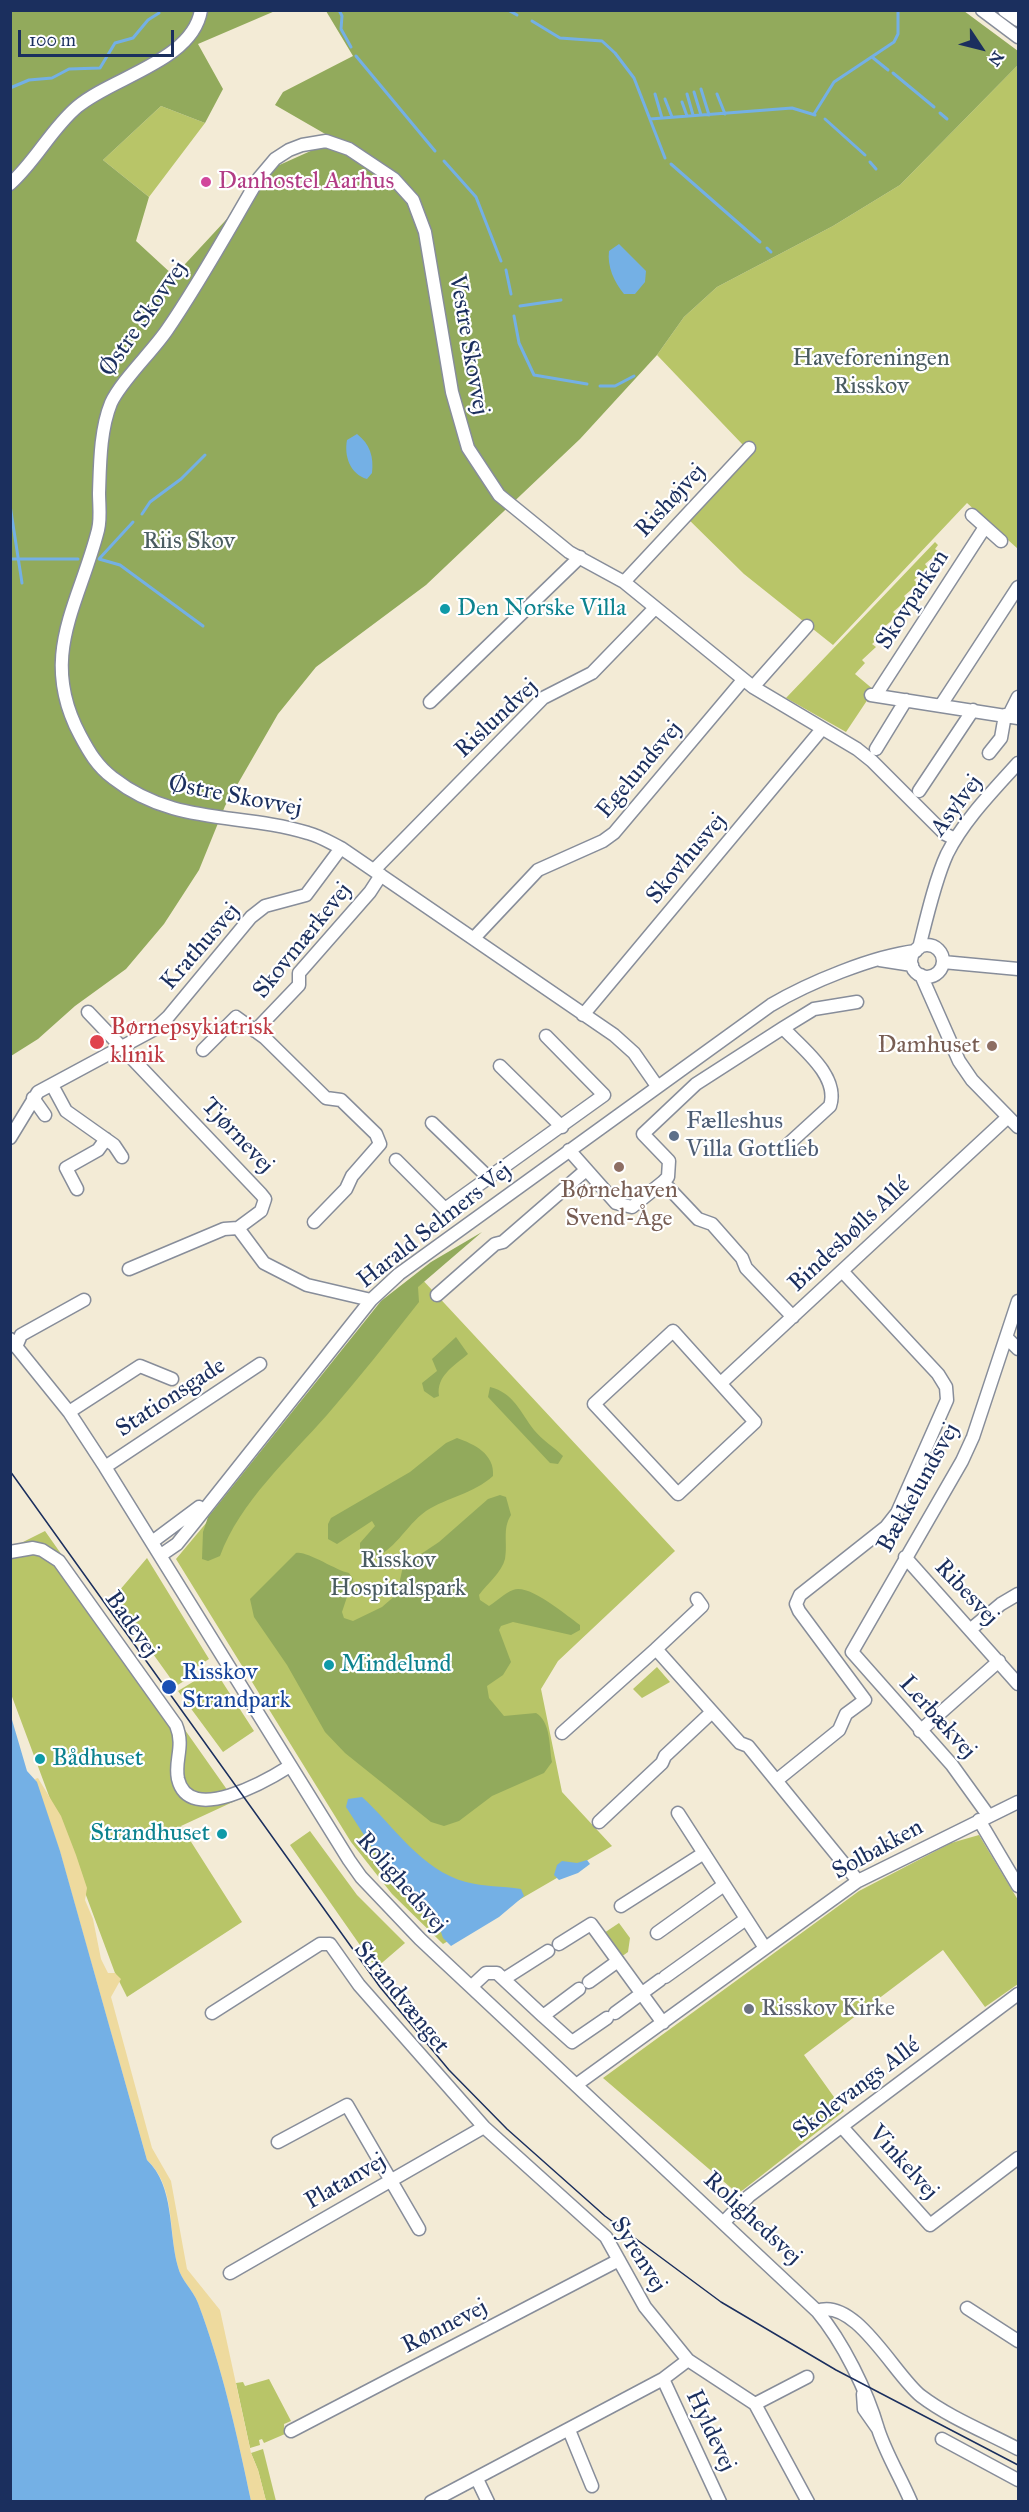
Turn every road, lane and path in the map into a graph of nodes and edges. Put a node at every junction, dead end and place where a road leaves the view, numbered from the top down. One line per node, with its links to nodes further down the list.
1 (201, 10): 7 (street)
2 (982, 10): 5 (street)
3 (1004, 10): 4 (street)
4 (1018, 20)
5 (1018, 37)
6 (326, 141): 12 (street, Vestre Skovvej); 30 (street, Østre Skovvej)
7 (10, 184)
8 (749, 448): 13 (street, Rishøjvej)
9 (972, 515): 10 (street)
10 (985, 527): 11 (street); 19 (street, Skovparken)
11 (1001, 541)
12 (580, 557): 13 (street, Vestre Skovvej); 20 (street)
13 (624, 582): 15 (street, Vestre Skovvej)
14 (1018, 587): 21 (street)
15 (655, 608): 17 (street, Vestre Skovvej); 31 (street, Rislundvej)
16 (807, 626): 17 (street)
17 (748, 684): 24 (street, Vestre Skovvej); 33 (street, Egelundsvej)
18 (1018, 697): 23 (street)
19 (906, 700): 21 (street, Skovparken); 25 (street)
20 (429, 702)
21 (941, 705): 22 (street, Skovparken)
22 (973, 711): 23 (street, Skovparken); 28 (street)
23 (1011, 716): 26 (street)
24 (822, 729): 29 (street, Vestre Skovvej); 45 (street, Skovhusvej)
25 (876, 748)
26 (989, 753)
27 (1018, 763): 29 (street, Asylvej)
28 (919, 790)
29 (955, 839): 32 (street, Asylvej)
30 (342, 848): 31 (street, Østre Skovvej); 49 (street, Krathusvej)
31 (378, 873): 33 (street, Østre Skovvej); 47 (street, Skovmærkevej)
32 (930, 915): 34 (street, Asylvej); 35 (street, Asylvej)
33 (474, 938): 45 (street, Østre Skovvej)
34 (935, 948): 35 (street); 37 (street)
35 (918, 949): 36 (street, Harald Selmers Vej); 38 (street)
36 (880, 960): 38 (street, Harald Selmers Vej); 53 (street, Harald Selmers Vej)
37 (943, 962): 39 (street); 40 (street)
38 (912, 965): 41 (street)
39 (1018, 969)
40 (936, 974): 41 (street); 43 (street)
41 (921, 975): 43 (street)
42 (857, 1002): 46 (street)
43 (936, 1007): 57 (street)
44 (88, 1012): 49 (street, Tjørnevej)
45 (584, 1015): 53 (street, Østre Skovvej)
46 (783, 1028): 64 (street); 70 (street)
47 (255, 1031): 50 (street, Skovmærkevej); 72 (street, Skovmærkevej)
48 (546, 1036): 55 (street)
49 (123, 1046): 52 (street, Krathusvej); 73 (street, Tjørnevej)
50 (203, 1050)
51 (500, 1066): 60 (street)
52 (52, 1085): 54 (street, Krathusvej); 63 (street)
53 (657, 1086): 58 (street, Harald Selmers Vej)
54 (33, 1098): 56 (street); 62 (street, Krathusvej)
55 (595, 1102): 58 (street); 60 (street, Harald Selmers Vej)
56 (45, 1115)
57 (1008, 1117): 61 (street); 75 (street, Bindesbølls Allé)
58 (610, 1120): 65 (street, Harald Selmers Vej)
59 (432, 1123): 69 (street, Harald Selmers Vej)
60 (562, 1127): 69 (street, Harald Selmers Vej)
61 (1018, 1127)
62 (10, 1138)
63 (106, 1139): 66 (street); 71 (street)
64 (783, 1149)
65 (569, 1150): 68 (street); 78 (street, Harald Selmers Vej)
66 (122, 1157)
67 (396, 1160): 69 (street, Harald Selmers Vej)
68 (586, 1170): 70 (street); 76 (street)
69 (489, 1178)
70 (663, 1182): 80 (street)
71 (77, 1188)
72 (314, 1222)
73 (238, 1228): 74 (street); 78 (street)
74 (129, 1269)
75 (842, 1271): 80 (street, Bindesbølls Allé); 105 (street)
76 (437, 1295)
77 (84, 1300): 82 (street)
78 (371, 1300): 89 (street, Harald Selmers Vej)
79 (1018, 1301): 81 (street, Bækkelundsvej)
80 (793, 1317): 86 (street, Bindesbølls Allé)
81 (1006, 1336): 83 (street); 93 (street, Bækkelundsvej)
82 (13, 1343): 87 (street, Stationsgade)
83 (1018, 1349)
84 (260, 1364): 88 (street, Stationsgade)
85 (172, 1379): 87 (street)
86 (721, 1383): 86 (street)
87 (69, 1412): 88 (street, Stationsgade)
88 (105, 1467): 90 (street, Stationsgade)
89 (214, 1495): 90 (street, Harald Selmers Vej); 92 (street, Harald Selmers Vej)
90 (152, 1542): 92 (street, Stationsgade)
91 (10, 1552): 104 (street, Badevej)
92 (161, 1556): 104 (street, Rolighedsvej)
93 (905, 1557): 96 (street, Ribesvej); 98 (street, Bækkelundsvej)
94 (1018, 1594): 96 (street)
95 (697, 1599): 97 (street)
96 (971, 1629): 99 (street, Ribesvej)
97 (656, 1649): 101 (street); 103 (street)
98 (852, 1652): 102 (street, Lerbækvej)
99 (999, 1661): 100 (street, Ribesvej); 102 (street)
100 (1018, 1684)
101 (712, 1712): 105 (street); 109 (street)
102 (920, 1731): 108 (street, Lerbækvej)
103 (562, 1733)
104 (290, 1767): 122 (street, Rolighedsvej)
105 (777, 1780): 111 (street)
106 (1018, 1802): 108 (street, Solbakken)
107 (678, 1814): 110 (street)
108 (983, 1817): 111 (street, Solbakken); 113 (street, Lerbækvej)
109 (599, 1822)
110 (704, 1853): 112 (street); 114 (street)
111 (858, 1881): 118 (street, Solbakken)
112 (724, 1885): 115 (street); 116 (street)
113 (1018, 1886)
114 (621, 1906)
115 (746, 1919): 118 (street); 123 (street)
116 (657, 1933)
117 (559, 1944): 120 (street)
118 (765, 1948): 127 (street, Solbakken)
119 (548, 1951): 121 (street)
120 (618, 1961): 123 (street); 126 (street)
121 (504, 1979): 122 (street); 126 (street)
122 (471, 1987): 128 (street, Rolighedsvej)
123 (642, 1994): 126 (street); 127 (street)
124 (1018, 1994): 130 (street, Skolevangs Allé)
125 (212, 2013): 129 (street, Strandvænget)
126 (543, 2016)
127 (663, 2023): 128 (street, Solbakken)
128 (576, 2085): 134 (street, Rolighedsvej)
129 (484, 2127): 133 (street, Platanvej); 136 (street, Syrenvej)
130 (842, 2127): 132 (street, Vinkelvej); 134 (street, Skolevangs Allé)
131 (278, 2142): 133 (street)
132 (1018, 2158)
133 (391, 2181): 135 (street); 137 (street, Platanvej)
134 (724, 2222): 139 (street, Rolighedsvej)
135 (419, 2229)
136 (619, 2260): 141 (street, Syrenvej); 146 (street, Rønnevej)
137 (230, 2273)
138 (968, 2308): 140 (street)
139 (816, 2311): 148 (street); 156 (street, Rolighedsvej)
140 (1018, 2341)
141 (688, 2360): 143 (street); 144 (street, Syrenvej)
142 (807, 2377): 144 (street)
143 (663, 2379): 145 (street); 154 (street, Hyldevej)
144 (755, 2404): 155 (street, Syrenvej)
145 (569, 2430): 149 (street); 151 (street)
146 (291, 2431)
147 (942, 2439): 150 (street)
148 (1018, 2449)
149 (477, 2479): 152 (street); 153 (street)
150 (1018, 2480)
151 (592, 2486)
152 (430, 2502)
153 (488, 2502)
154 (720, 2502)
155 (808, 2502)
156 (911, 2502)

